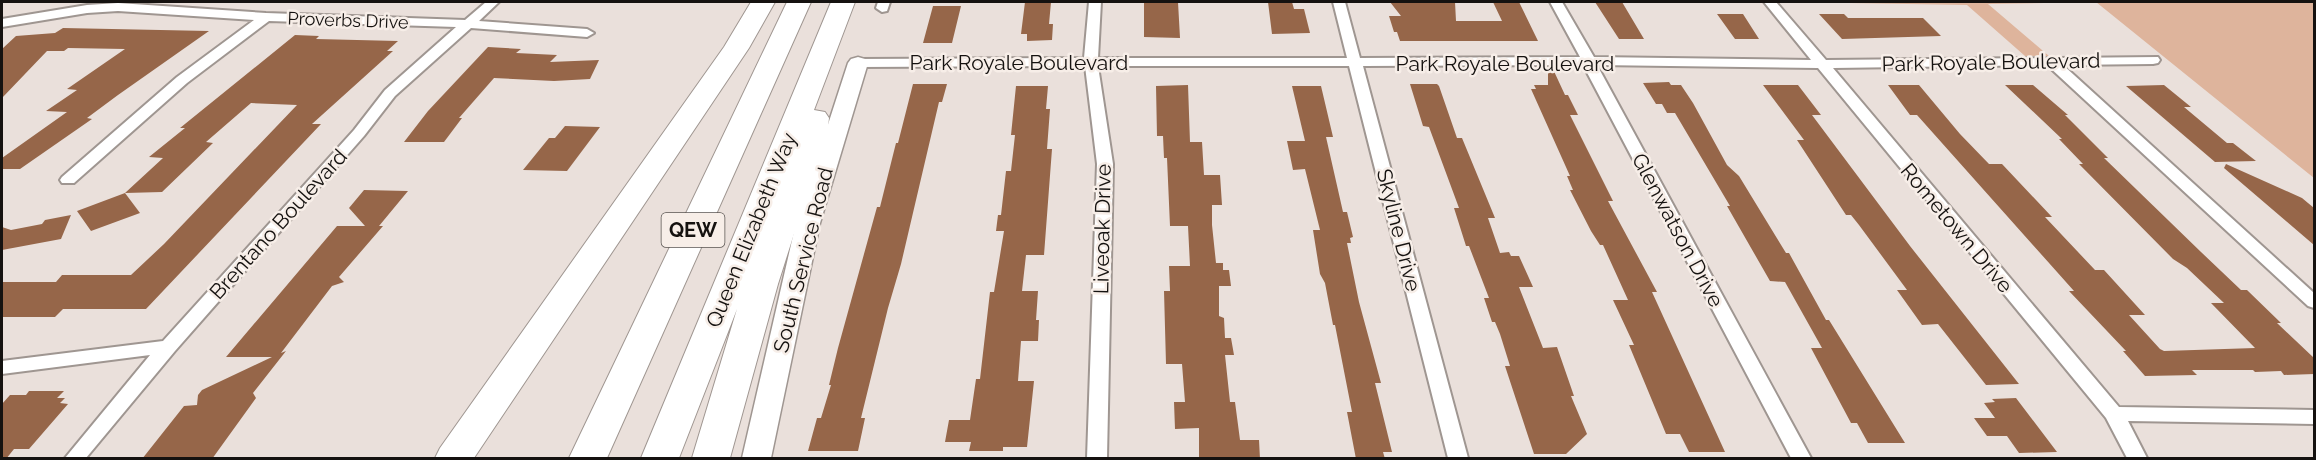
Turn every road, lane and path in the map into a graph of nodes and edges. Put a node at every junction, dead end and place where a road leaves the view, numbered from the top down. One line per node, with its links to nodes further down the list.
1 (493, 2): 11 (street, Brentano Boulevard)
2 (763, 2): 28 (highway)
3 (799, 2): 29 (highway, QEW)
4 (843, 2): 13 (highway, Queen Elizabeth Way / QEW)
5 (1095, 2): 16 (street, Liveoak Drive)
6 (1340, 2): 19 (street, Skyline Drive)
7 (1556, 2): 17 (street, Glenwatson Drive)
8 (1770, 2): 20 (street, Rometown Drive)
9 (266, 17): 10 (street, Proverbs Drive); 11 (street, Proverbs Drive); 21 (street)
10 (2, 23)
11 (470, 24): 12 (street, Proverbs Drive); 23 (street, Brentano Boulevard)
12 (587, 33)
13 (819, 57): 30 (highway, Queen Elizabeth Way / QEW); 31 (highway)
14 (2153, 60): 15 (street, Park Royale Boulevard)
15 (2050, 61): 20 (street, Park Royale Boulevard); 22 (street)
16 (1090, 62): 18 (street, Park Royale Boulevard); 19 (street, Park Royale Boulevard); 33 (street, Liveoak Drive)
17 (1589, 62): 19 (street, Park Royale Boulevard); 20 (street, Park Royale Boulevard); 35 (street, Glenwatson Drive)
18 (858, 63): 32 (main road, South Service Road)
19 (1356, 64): 34 (street, Skyline Drive)
20 (1821, 64): 25 (street, Rometown Drive)
21 (68, 180)
22 (2314, 302)
23 (168, 347): 24 (street); 27 (street, Brentano Boulevard)
24 (2, 367)
25 (2114, 414): 26 (street); 36 (street, Rometown Drive)
26 (2314, 417)
27 (75, 459)
28 (454, 459)
29 (588, 459)
30 (660, 459)
31 (711, 459)
32 (756, 459)
33 (1097, 459)
34 (1458, 459)
35 (1801, 459)
36 (2137, 459)

